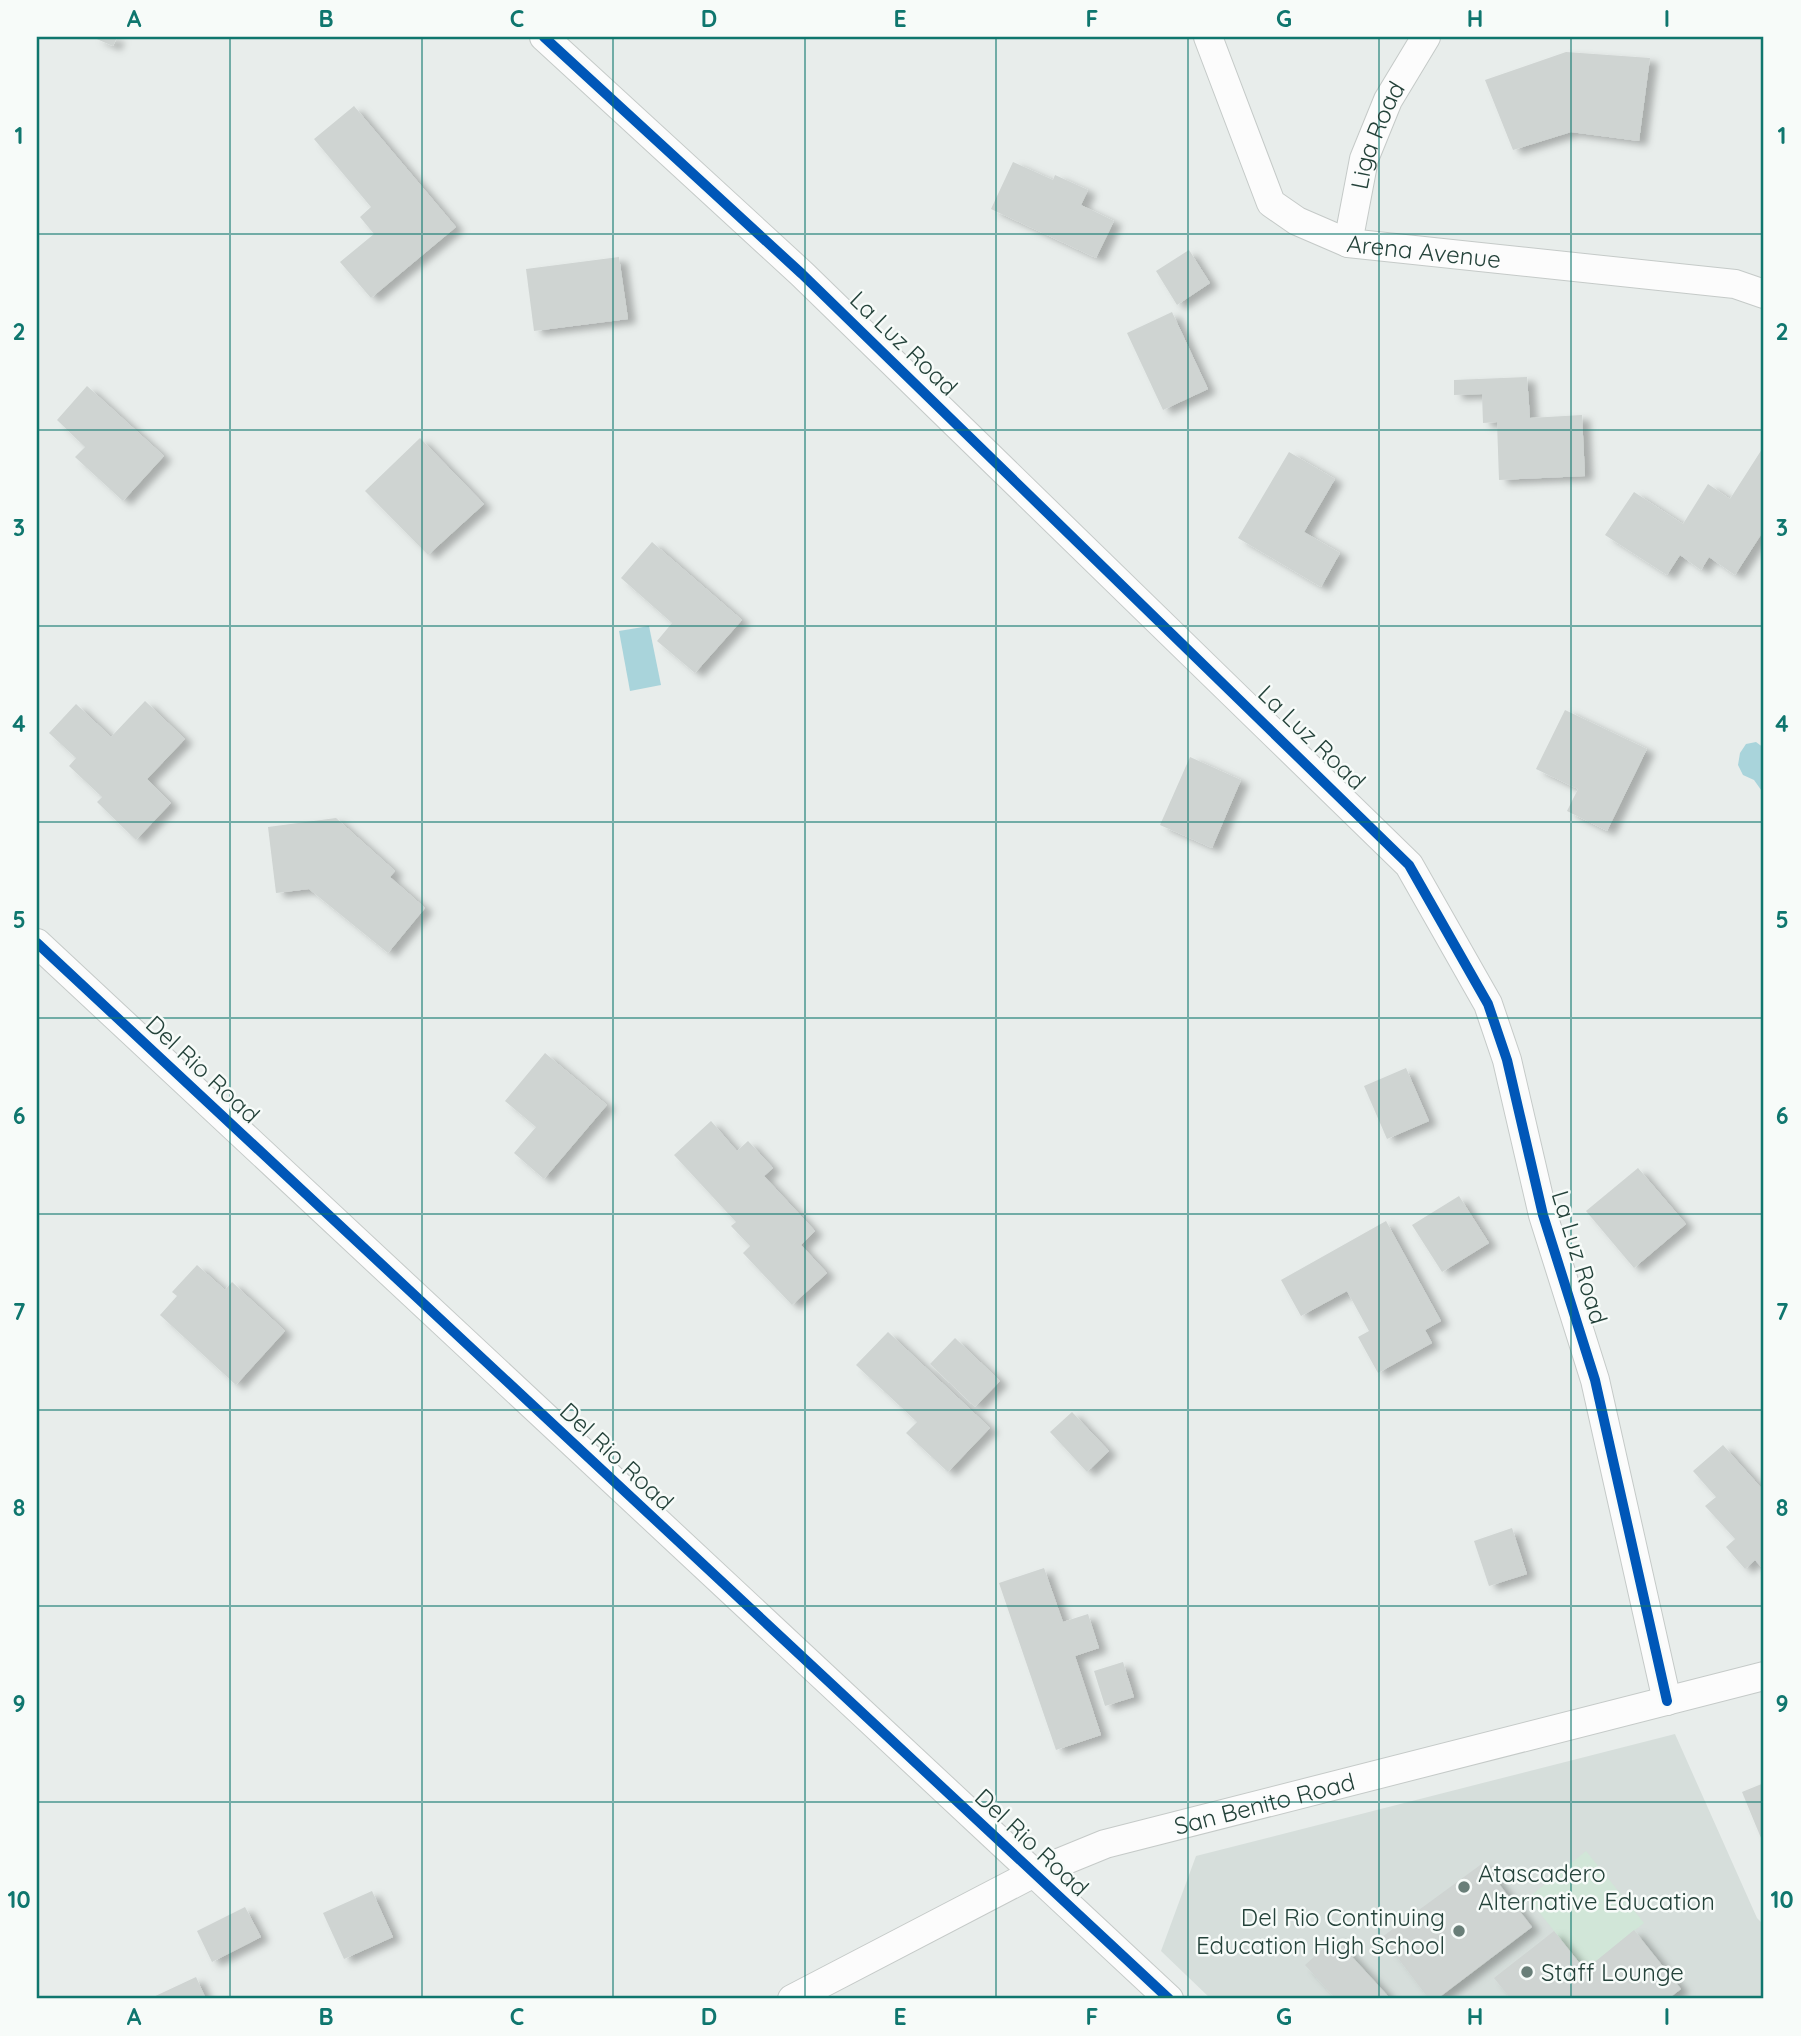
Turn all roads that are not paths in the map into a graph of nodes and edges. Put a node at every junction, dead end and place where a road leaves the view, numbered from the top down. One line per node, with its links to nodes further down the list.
1 (544, 37): 8 (street, La Luz Road)
2 (1208, 37): 4 (street, Arena Avenue)
3 (1426, 37): 4 (street, Liga Road)
4 (1348, 243): 5 (street, Arena Avenue)
5 (1764, 294)
6 (37, 943): 9 (street, Del Rio Road)
7 (1764, 1676): 8 (street, San Benito Road)
8 (1667, 1701): 9 (street, San Benito Road)
9 (1034, 1873): 10 (street, San Benito Road); 11 (street, Del Rio Road)
10 (792, 1999)
11 (1169, 1999)

